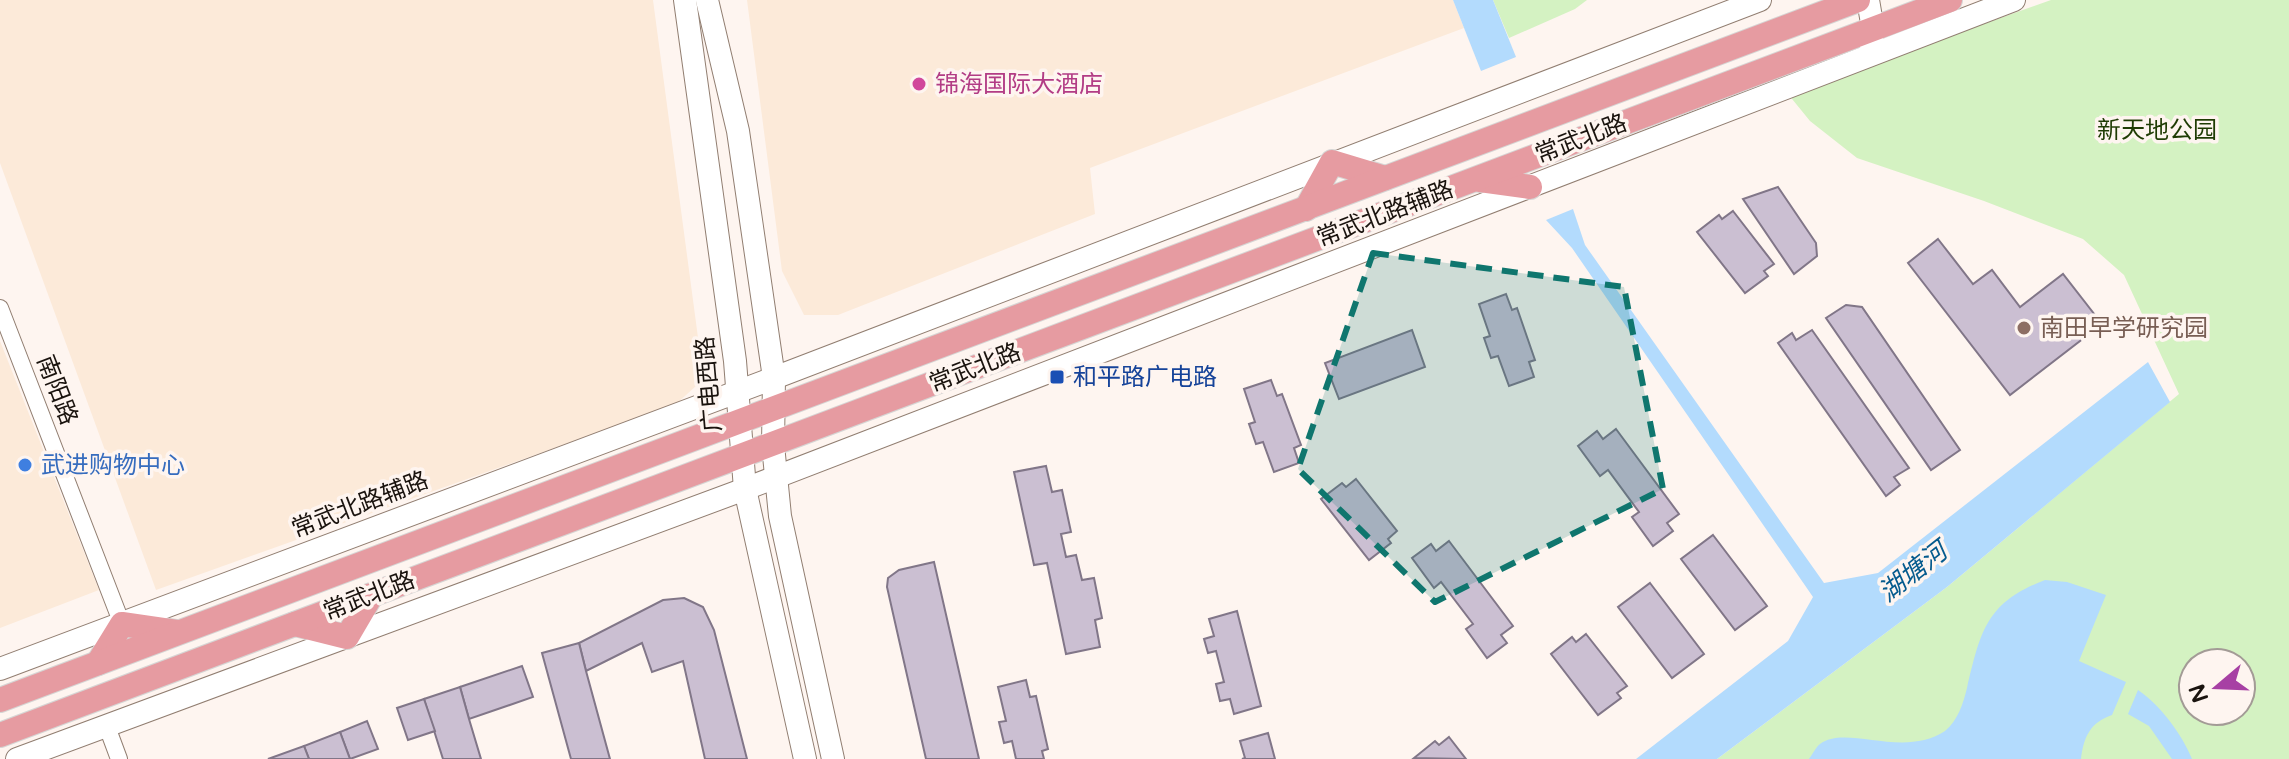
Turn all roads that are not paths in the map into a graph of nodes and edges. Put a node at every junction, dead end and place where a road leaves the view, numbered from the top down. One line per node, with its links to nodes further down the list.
1 (685, 0): 16 (street, 广电西路)
2 (707, 0): 15 (street)
3 (1760, 0): 9 (street)
4 (1868, 0): 8 (street)
5 (1950, 0): 8 (main road, 常武北路)
6 (2014, 0): 8 (street, 常武北路辅路)
7 (1847, 2): 8 (street); 10 (main road, 常武北路)
8 (1867, 39): 11 (main road, 常武北路); 12 (street, 常武北路辅路)
9 (1332, 162): 10 (main road); 13 (main road); 15 (street)
10 (1385, 178): 13 (main road, 常武北路)
11 (1473, 180): 12 (main road); 19 (main road, 常武北路)
12 (1530, 187): 21 (street, 常武北路辅路)
13 (1306, 209): 17 (main road, 常武北路)
14 (0, 308): 24 (street, 南阳路)
15 (774, 378): 16 (street, 常武北路辅路); 17 (street)
16 (738, 390): 18 (street, 广电西路); 24 (street, 常武北路辅路)
17 (772, 410): 18 (main road, 常武北路); 19 (street)
18 (739, 421): 20 (street, 广电西路); 26 (main road, 常武北路)
19 (773, 445): 20 (main road, 常武北路); 21 (street)
20 (742, 456): 22 (street, 广电西路); 23 (main road, 常武北路)
21 (776, 477): 22 (street, 常武北路辅路); 36 (street)
22 (745, 489): 27 (street); 35 (street, 广电西路)
23 (371, 596): 25 (main road, 常武北路); 27 (main road)
24 (122, 624): 26 (main road); 28 (main road); 29 (street, 常武北路辅路)
25 (295, 624): 27 (main road); 32 (main road, 常武北路)
26 (179, 633): 28 (main road, 常武北路)
27 (347, 637): 31 (street)
28 (98, 663): 30 (main road, 常武北路)
29 (0, 669)
30 (0, 700)
31 (106, 724): 33 (street); 34 (street)
32 (0, 735)
33 (17, 759)
34 (119, 759)
35 (805, 759)
36 (833, 759)

